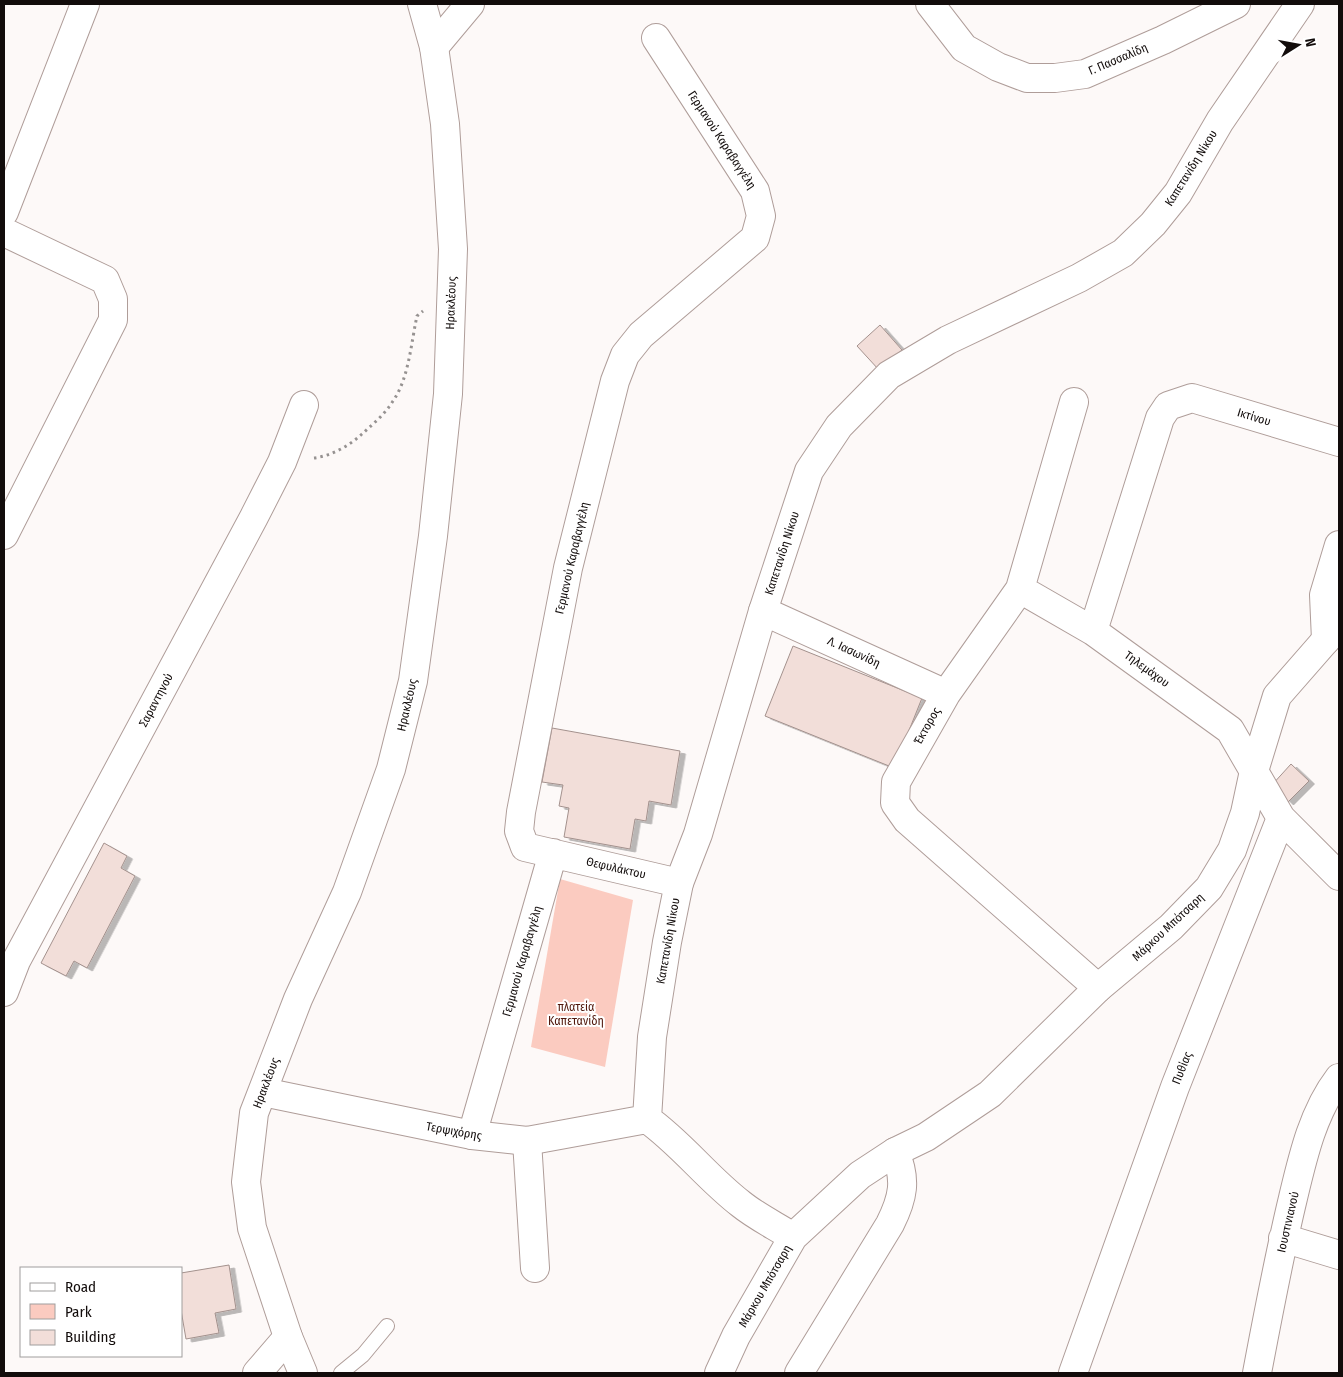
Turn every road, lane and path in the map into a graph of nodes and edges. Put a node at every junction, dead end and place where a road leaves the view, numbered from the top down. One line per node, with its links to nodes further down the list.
1 (85, 4): 9 (street)
2 (422, 4): 8 (street, Ηρακλέους)
3 (470, 4): 8 (street)
4 (930, 4): 5 (street, Γ. Πασσαλίδη)
5 (1236, 4)
6 (1298, 7): 19 (street, Καπετανίδη Νίκου)
7 (656, 38): 25 (street, Γερμανού Καραβαγγέλη)
8 (434, 47): 11 (street, Ηρακλέους)
9 (4, 212)
10 (4, 232): 16 (street)
11 (452, 288): 15 (path); 31 (street, Ηρακλέους)
12 (1074, 402): 18 (street, Έκτορος)
13 (304, 405): 15 (street, Σαραντηνού)
14 (1339, 442): 20 (street, Ικτίνου)
15 (282, 462): 29 (street, Σαραντηνού)
16 (4, 535)
17 (1339, 545): 21 (street)
18 (1020, 589): 20 (street, Τηλεμάχου); 22 (street, Έκτορος)
19 (763, 611): 22 (street, Λ. Ιασωνίδη); 27 (street, Καπετανίδη Νίκου)
20 (1093, 631): 23 (street, Τηλεμάχου)
21 (1333, 633): 23 (street, Μάρκου Μπότσαρη)
22 (946, 694): 28 (street, Έκτορος)
23 (1254, 770): 24 (street); 28 (street, Μάρκου Μπότσαρη)
24 (1281, 818): 26 (street); 47 (street, Πυθίας)
25 (553, 853): 27 (street, Θεφυλάκτου); 33 (street, Γερμανού Καραβαγγέλη)
26 (1339, 876)
27 (679, 883): 32 (street, Καπετανίδη Νίκου)
28 (1098, 988): 35 (street, Μάρκου Μπότσαρη)
29 (4, 992)
30 (1338, 1080): 37 (street, Ιουστινιανού)
31 (263, 1092): 33 (street, Τερψιχόρης); 41 (street, Ηρακλέους)
32 (646, 1119): 34 (street, Τερψιχόρης); 36 (street)
33 (472, 1136): 34 (street, Τερψιχόρης)
34 (526, 1140): 39 (street)
35 (895, 1152): 36 (street, Μάρκου Μπότσαρη); 46 (street)
36 (793, 1237): 45 (street, Μάρκου Μπότσαρη)
37 (1283, 1238): 38 (street); 48 (street, Ιουστινιανού)
38 (1339, 1254)
39 (535, 1268)
40 (387, 1326): 44 (lane)
41 (288, 1337): 42 (street); 43 (street, Ηρακλέους)
42 (257, 1373)
43 (303, 1373)
44 (341, 1373)
45 (718, 1373)
46 (799, 1373)
47 (1073, 1373)
48 (1257, 1373)

